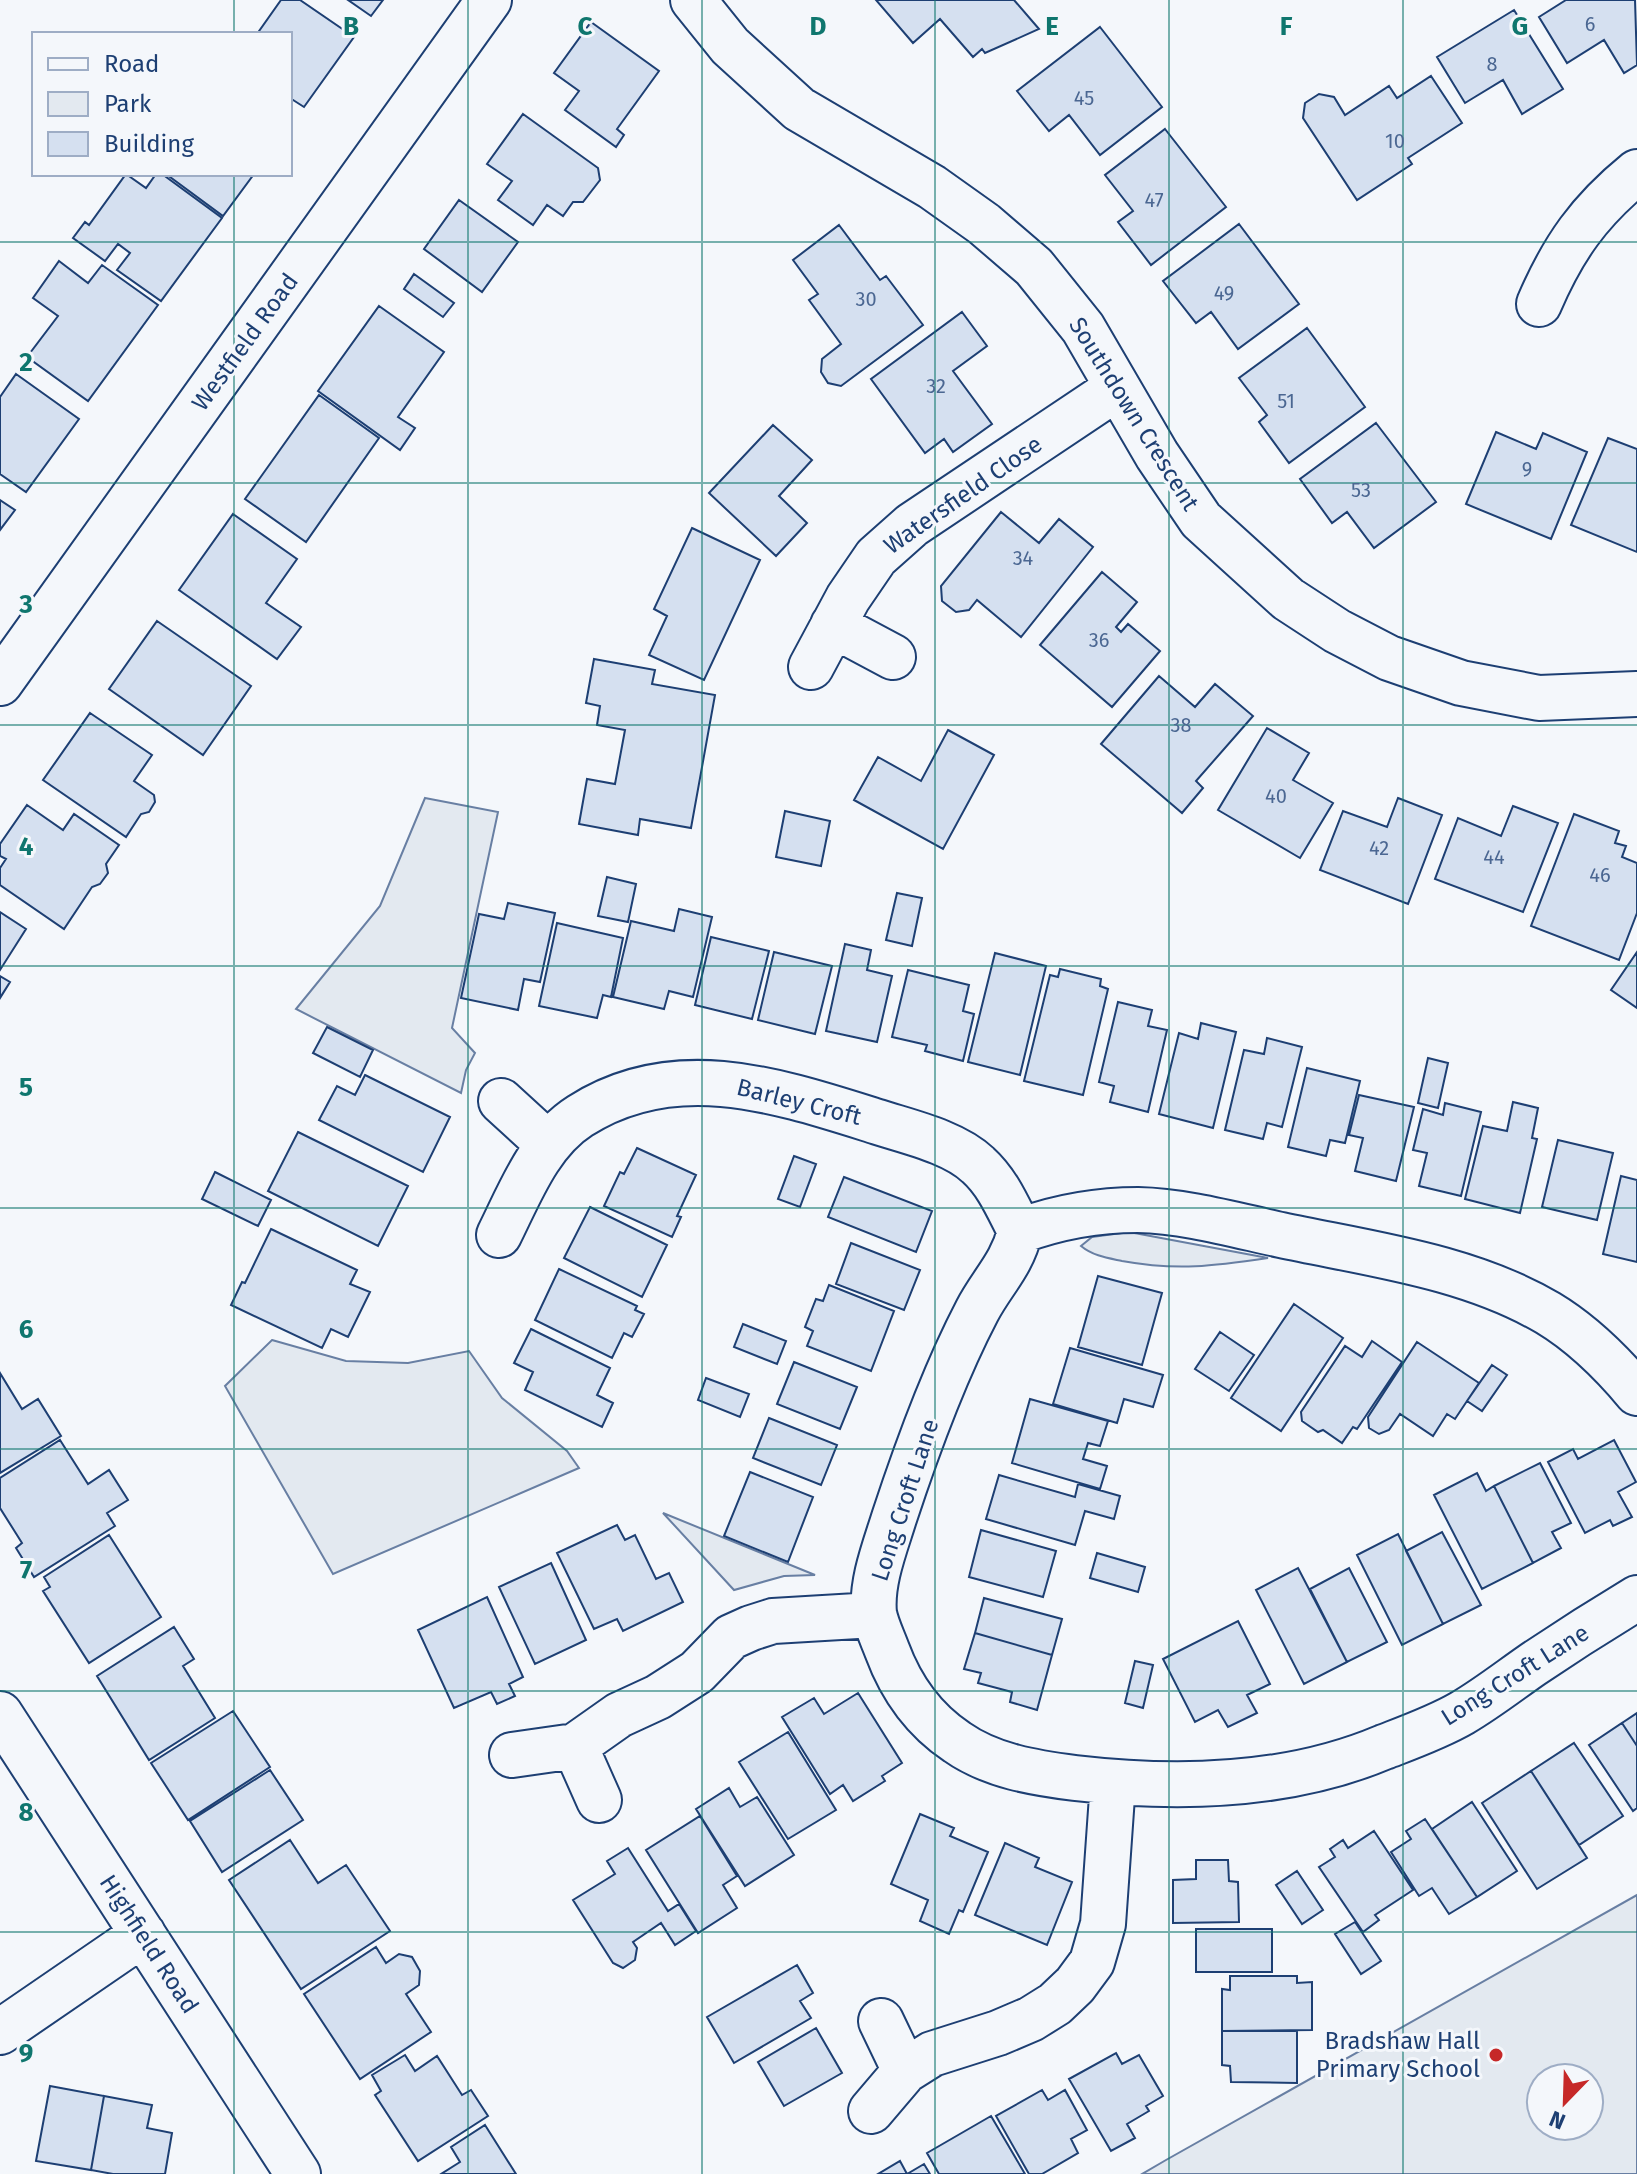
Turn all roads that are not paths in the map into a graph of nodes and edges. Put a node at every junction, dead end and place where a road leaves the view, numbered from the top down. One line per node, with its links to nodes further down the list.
1 (489, 0): 9 (street, Westfield Road)
2 (693, 0): 5 (street, Southdown Crescent)
3 (1637, 172): 4 (street)
4 (1539, 304)
5 (1117, 388): 6 (street, Watersfield Close); 10 (street, Southdown Crescent)
6 (833, 625): 7 (street); 8 (street, Watersfield Close)
7 (893, 657)
8 (811, 667)
9 (0, 683)
10 (1637, 694)
11 (501, 1101): 12 (street)
12 (548, 1144): 13 (street, Barley Croft); 14 (street, Barley Croft)
13 (1020, 1231): 15 (street); 17 (street, Long Croft Lane)
14 (499, 1235)
15 (1637, 1393)
16 (1637, 1598): 21 (street, Long Croft Lane)
17 (874, 1615): 19 (street); 21 (street, Long Croft Lane)
18 (0, 1714): 23 (street, Highfield Road)
19 (575, 1746): 20 (street); 22 (street)
20 (512, 1755)
21 (1113, 1782): 26 (street)
22 (599, 1800)
23 (143, 1934): 25 (street); 28 (street, Highfield Road)
24 (881, 2021): 26 (street)
25 (0, 2032)
26 (905, 2071): 27 (street)
27 (871, 2111)
28 (298, 2174)

